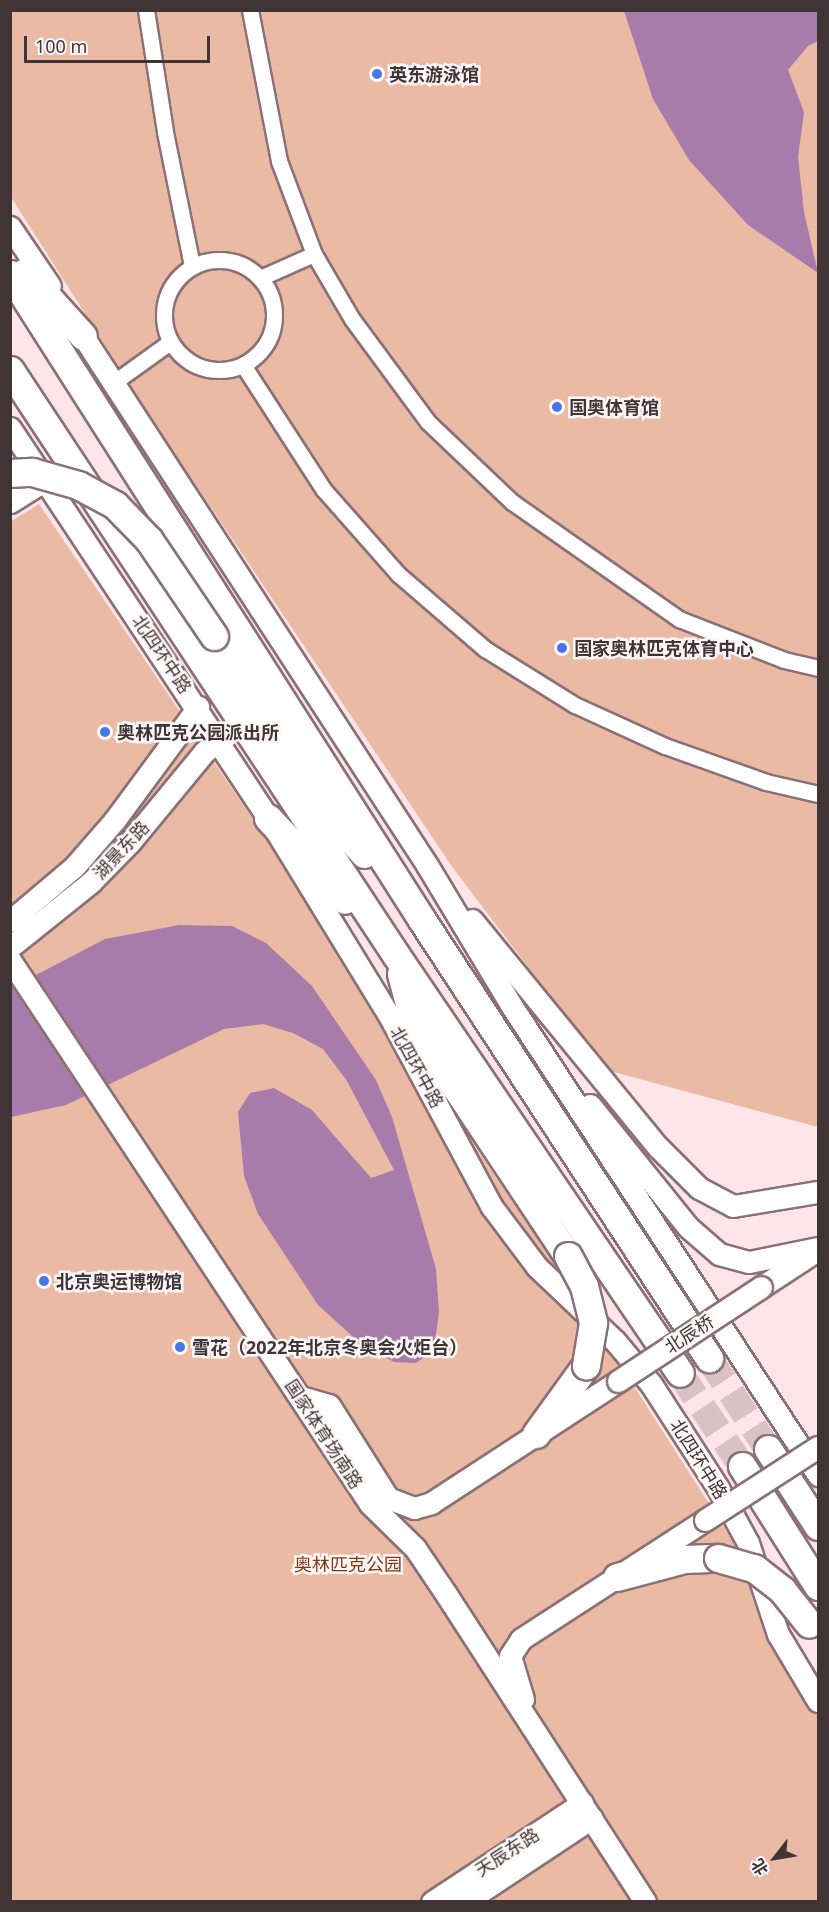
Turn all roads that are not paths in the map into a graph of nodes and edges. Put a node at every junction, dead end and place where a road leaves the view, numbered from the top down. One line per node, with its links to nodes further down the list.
1 (146, 10): 6 (street)
2 (250, 10): 4 (street)
3 (10, 227): 9 (street)
4 (314, 254): 8 (street); 18 (street)
5 (10, 257): 9 (highway)
6 (192, 266): 8 (street); 10 (street)
7 (10, 274): 24 (highway)
8 (260, 278): 11 (street)
9 (82, 336): 13 (street)
10 (170, 342): 11 (street); 13 (street)
11 (243, 365): 21 (street)
12 (10, 370): 27 (highway, 北四环中路)
13 (113, 382): 23 (street)
14 (10, 428): 16 (street, 北四环中路)
15 (10, 473): 24 (highway, bridge)
16 (44, 481): 17 (street); 19 (street, 北四环中路)
17 (10, 502)
18 (819, 668)
19 (198, 707): 20 (street, 北四环中路); 25 (street, 湖景东路)
20 (220, 741): 22 (street, 北四环中路); 26 (street, 湖景东路)
21 (819, 794)
22 (268, 818): 27 (highway); 44 (street, 北四环中路)
23 (428, 865): 29 (street); 30 (street)
24 (423, 920): 32 (highway)
25 (10, 921)
26 (10, 947)
27 (396, 955): 33 (highway, 北四环中路); 35 (highway, bridge)
28 (10, 960): 34 (street, 国家体育场南路)
29 (513, 1008): 31 (street); 39 (street)
30 (818, 1194)
31 (819, 1249): 35 (street, 北辰桥, bridge)
32 (709, 1358)
33 (680, 1373)
34 (301, 1397): 35 (street, 北辰桥); 45 (street, 国家体育场南路)
35 (536, 1434)
36 (819, 1447): 41 (street, bridge)
37 (768, 1449): 40 (highway)
38 (742, 1466): 42 (highway, 北四环中路)
39 (819, 1475)
40 (819, 1526)
41 (617, 1577): 43 (highway, bridge); 45 (street)
42 (819, 1586)
43 (814, 1632)
44 (819, 1701)
45 (537, 1733): 46 (street, 国家体育场南路)
46 (587, 1810): 47 (street, 天辰东路); 48 (street, 天辰东路); 49 (street, 国家体育场南路)
47 (432, 1902)
48 (465, 1902)
49 (645, 1902)

